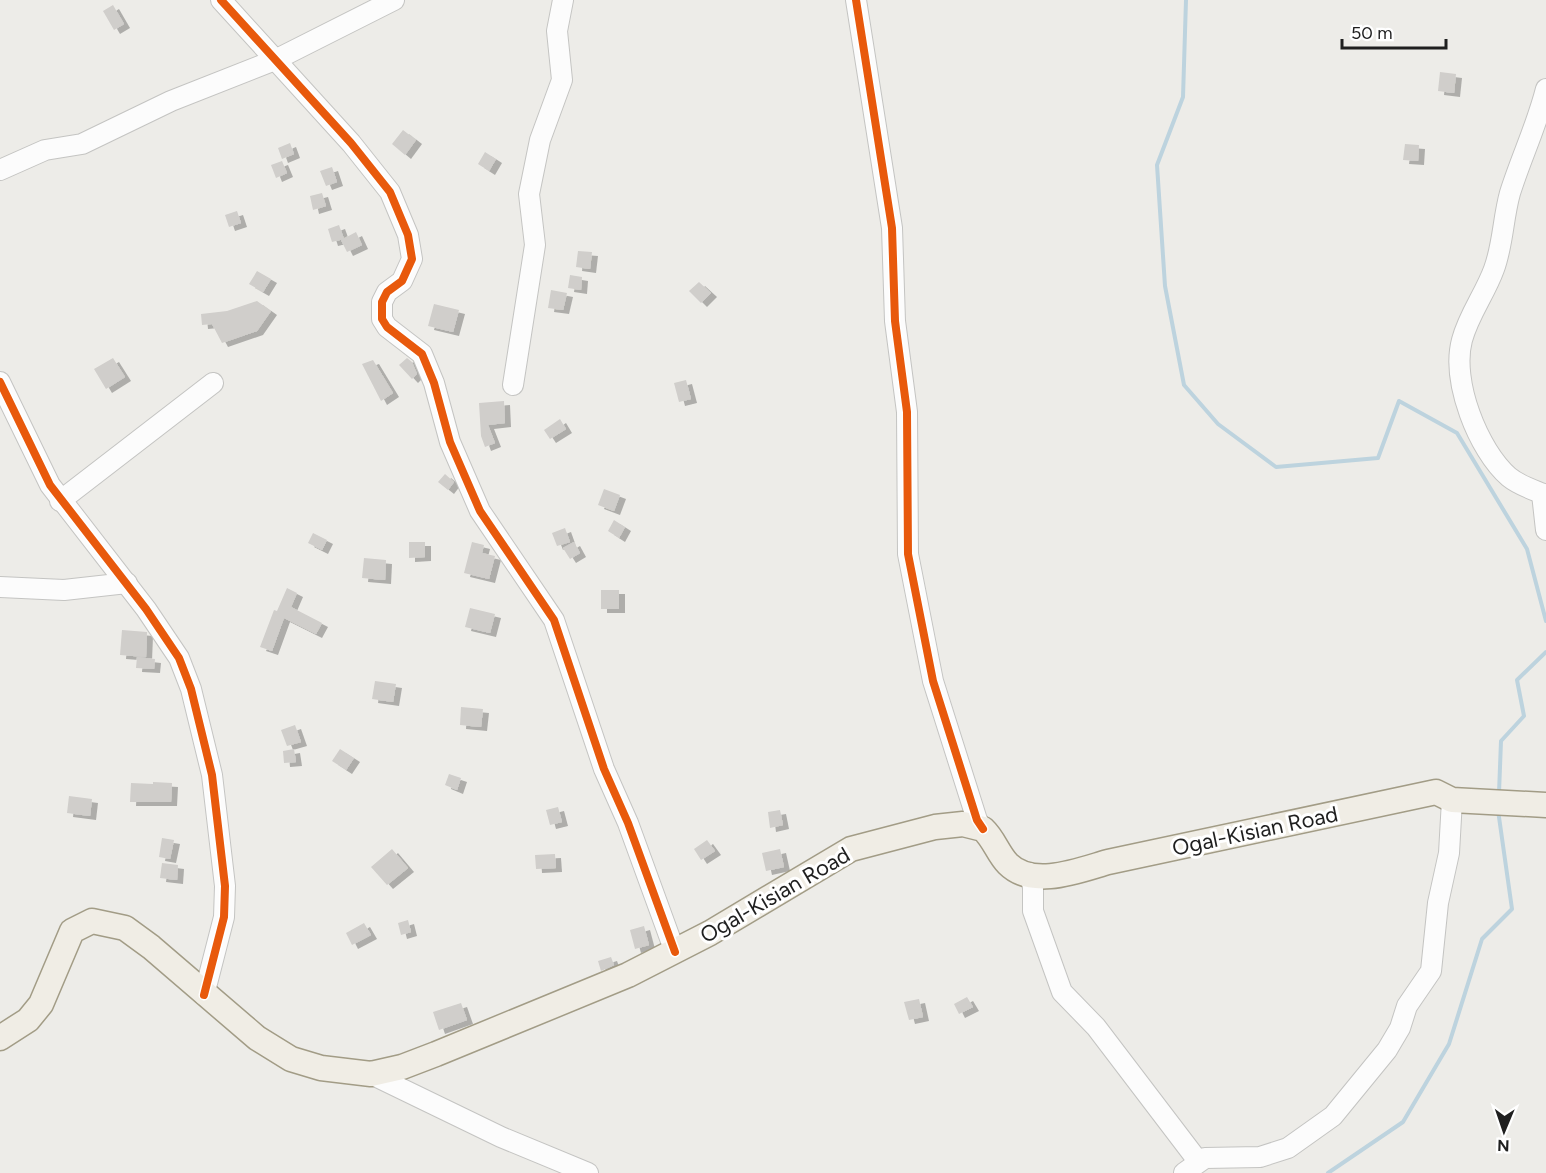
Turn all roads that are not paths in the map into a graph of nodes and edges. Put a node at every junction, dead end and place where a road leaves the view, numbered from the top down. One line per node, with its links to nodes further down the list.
1 (221, 0): 5 (street)
2 (394, 0): 5 (street)
3 (563, 0): 10 (street)
4 (856, 0): 18 (street)
5 (275, 60): 7 (street); 20 (street)
6 (1546, 90): 11 (street)
7 (0, 170)
8 (0, 382): 12 (street)
9 (213, 383): 12 (street)
10 (513, 385)
11 (1544, 494): 13 (street)
12 (60, 501): 14 (street)
13 (1546, 530)
14 (127, 583): 15 (street); 21 (street)
15 (0, 587)
16 (1452, 800): 17 (main road, Ogal-Kisian Road); 19 (main road, Ogal-Kisian Road); 24 (street)
17 (1546, 805)
18 (983, 829): 19 (main road, Ogal-Kisian Road); 20 (main road, Ogal-Kisian Road)
19 (1029, 873): 24 (street)
20 (675, 952): 23 (main road, Ogal-Kisian Road)
21 (204, 995): 22 (main road, Ogal-Kisian Road); 23 (main road, Ogal-Kisian Road)
22 (0, 1038)
23 (371, 1074): 25 (street)
24 (1191, 1167)
25 (588, 1173)

